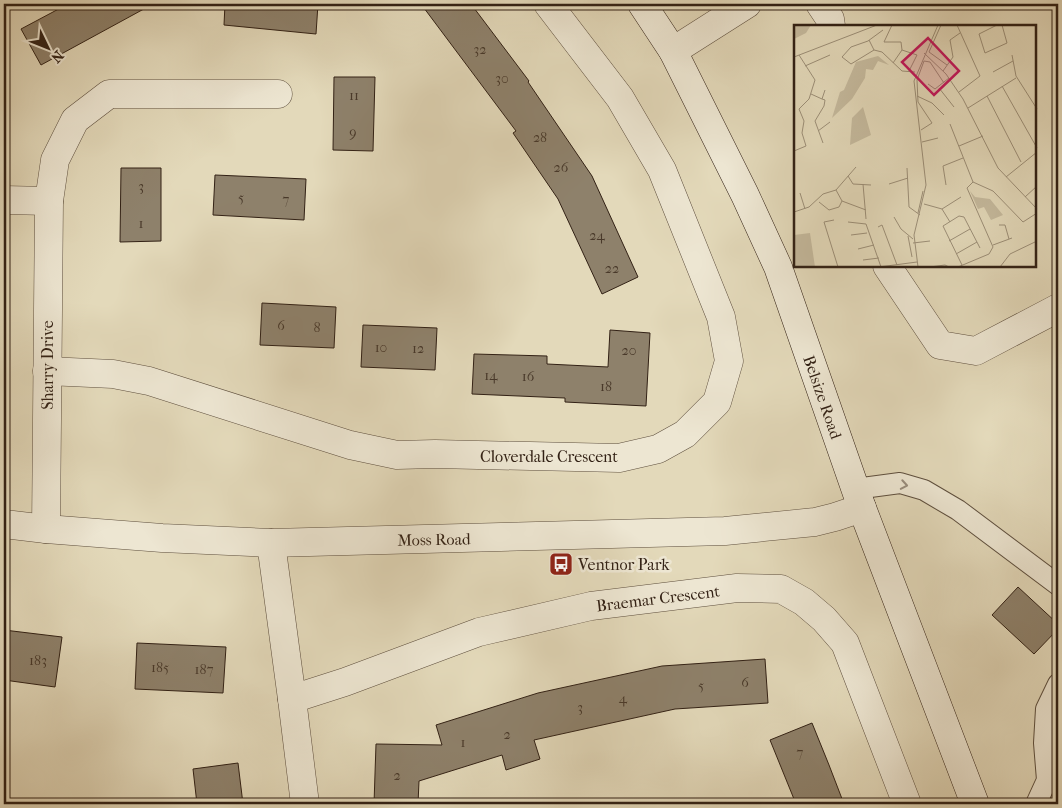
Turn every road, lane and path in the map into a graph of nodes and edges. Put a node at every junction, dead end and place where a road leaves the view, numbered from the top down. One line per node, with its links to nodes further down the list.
1 (548, 4): 12 (street, Cloverdale Crescent)
2 (642, 4): 6 (street, Belsize Road)
3 (747, 4): 6 (street)
4 (820, 4): 5 (street)
5 (831, 25)
6 (673, 51): 13 (street, Belsize Road)
7 (278, 94): 9 (street, Sharry Drive)
8 (4, 200): 9 (street)
9 (49, 202): 12 (street, Sharry Drive)
10 (888, 268): 11 (street)
11 (1058, 308)
12 (47, 371): 15 (street, Sharry Drive)
13 (859, 499): 16 (street, Moss Road); 17 (lane, one-way to 17); 22 (street, Belsize Road)
14 (4, 524): 15 (street, Moss Road)
15 (46, 529): 16 (street, Moss Road)
16 (271, 543): 19 (street)
17 (1058, 585)
18 (1058, 684): 23 (lane)
19 (292, 699): 20 (street); 21 (street, Braemar Crescent)
20 (305, 804)
21 (908, 804)
22 (975, 804)
23 (1036, 804)

